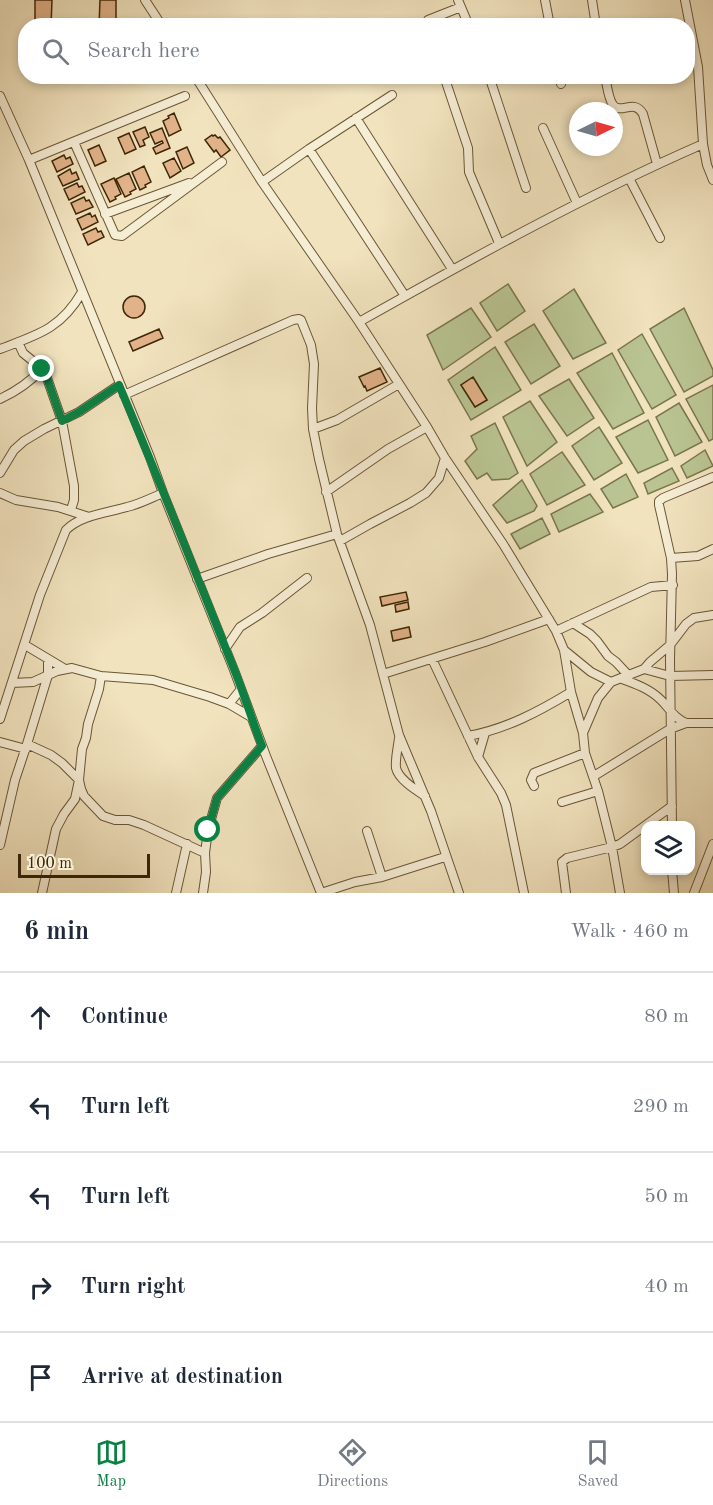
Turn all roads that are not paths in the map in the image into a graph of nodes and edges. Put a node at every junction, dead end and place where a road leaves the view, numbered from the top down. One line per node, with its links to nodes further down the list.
1 (145, 0): 6 (street)
2 (545, 0): 9 (street)
3 (592, 0): 10 (street)
4 (685, 0): 11 (street)
5 (460, 4): 7 (street); 8 (street)
6 (157, 18)
7 (432, 18)
8 (466, 18)
9 (548, 18)
10 (595, 18)
11 (688, 18)
12 (695, 52): 23 (street)
13 (200, 84): 32 (street)
14 (447, 84): 37 (street)
15 (492, 84): 33 (street)
16 (607, 84): 27 (street)
17 (392, 95): 20 (street)
18 (0, 96): 25 (street)
19 (185, 96): 22 (street)
20 (356, 118): 24 (street); 38 (street)
21 (543, 128): 34 (street)
22 (74, 142): 25 (street); 35 (street)
23 (703, 144): 27 (street); 28 (street)
24 (309, 149): 32 (street); 40 (street)
25 (29, 160): 39 (street)
26 (222, 162): 30 (street)
27 (657, 164): 29 (street)
28 (710, 165): 31 (street)
29 (629, 178): 34 (street); 36 (street)
30 (198, 180): 35 (street); 35 (street)
31 (713, 180)
32 (262, 182): 41 (street)
33 (526, 188)
34 (577, 203): 37 (street)
35 (105, 214)
36 (660, 238)
37 (499, 243): 38 (street)
38 (452, 269): 40 (street)
39 (82, 292): 42 (street); 46 (street)
40 (405, 296): 41 (street)
41 (359, 322): 45 (street)
42 (18, 342): 43 (street); 44 (street)
43 (0, 349)
44 (42, 369): 48 (street); 49 (street)
45 (399, 384): 50 (street); 51 (street)
46 (119, 385): 47 (street); 49 (street)
47 (123, 395): 51 (street); 57 (street)
48 (0, 399)
49 (62, 421): 53 (street); 58 (street)
50 (427, 427): 52 (street); 56 (street)
51 (313, 429): 56 (street)
52 (445, 458): 60 (street); 67 (street)
53 (0, 473)
54 (713, 477): 62 (street)
55 (0, 492): 58 (street)
56 (326, 492): 60 (street)
57 (163, 493): 59 (street); 64 (street)
58 (71, 510): 59 (street)
59 (89, 517): 72 (street)
60 (338, 538): 64 (street); 81 (street)
61 (713, 549): 62 (street)
62 (671, 558): 65 (street)
63 (308, 578): 74 (street)
64 (197, 579): 74 (street)
65 (673, 585): 68 (street); 69 (street)
66 (713, 615): 70 (street)
67 (549, 619): 71 (street); 77 (street)
68 (672, 619): 70 (street); 73 (street)
69 (573, 623): 71 (street); 86 (street)
70 (686, 624): 73 (street)
71 (556, 631): 75 (street)
72 (25, 645): 76 (street); 78 (street)
73 (670, 645): 80 (street); 85 (street)
74 (225, 649): 90 (street)
75 (564, 650): 88 (street); 91 (street)
76 (48, 659): 79 (street); 82 (street)
77 (432, 659): 81 (street); 103 (street)
78 (18, 666): 87 (street); 89 (street)
79 (65, 669): 82 (street); 84 (street)
80 (644, 669): 85 (street); 86 (street)
81 (383, 674): 102 (street)
82 (48, 675): 87 (street); 106 (street)
83 (713, 675): 85 (street)
84 (101, 676): 93 (street); 110 (street)
85 (670, 676): 94 (street)
86 (625, 677): 88 (street); 94 (street)
87 (33, 682): 89 (street)
88 (611, 682): 101 (street)
89 (12, 683): 92 (street)
90 (241, 689): 93 (street); 95 (street)
91 (571, 692): 100 (street); 101 (street)
92 (4, 693): 96 (street)
93 (229, 704): 95 (street)
94 (670, 712): 97 (street); 99 (street)
95 (251, 717): 105 (street)
96 (0, 719)
97 (686, 723): 98 (street); 99 (street)
98 (713, 723)
99 (670, 729): 109 (street); 115 (street)
100 (485, 733): 103 (street); 108 (street)
101 (583, 733): 107 (street)
102 (399, 735): 113 (street); 113 (street)
103 (468, 736): 108 (street)
104 (0, 742): 106 (street)
105 (262, 746): 123 (street); 127 (street)
106 (27, 747): 110 (street); 116 (street)
107 (585, 753): 109 (street); 111 (street)
108 (478, 757): 132 (street)
109 (594, 776): 112 (street)
110 (79, 780): 119 (street); 128 (street)
111 (534, 786)
112 (598, 791): 114 (street); 122 (street)
113 (425, 796): 124 (street)
114 (562, 802)
115 (672, 806): 117 (street); 122 (street)
116 (3, 816): 121 (street)
117 (672, 821)
118 (367, 831): 127 (street)
119 (187, 844): 123 (street); 129 (street)
120 (713, 844): 125 (street)
121 (0, 845)
122 (612, 847): 133 (street); 134 (street)
123 (206, 853): 130 (street)
124 (445, 857): 127 (street); 131 (street)
125 (711, 862): 136 (street)
126 (673, 875): 135 (street)
127 (382, 877)
128 (42, 893)
129 (176, 893)
130 (203, 893)
131 (459, 893)
132 (524, 893)
133 (566, 893)
134 (620, 893)
135 (675, 893)
136 (694, 893)

